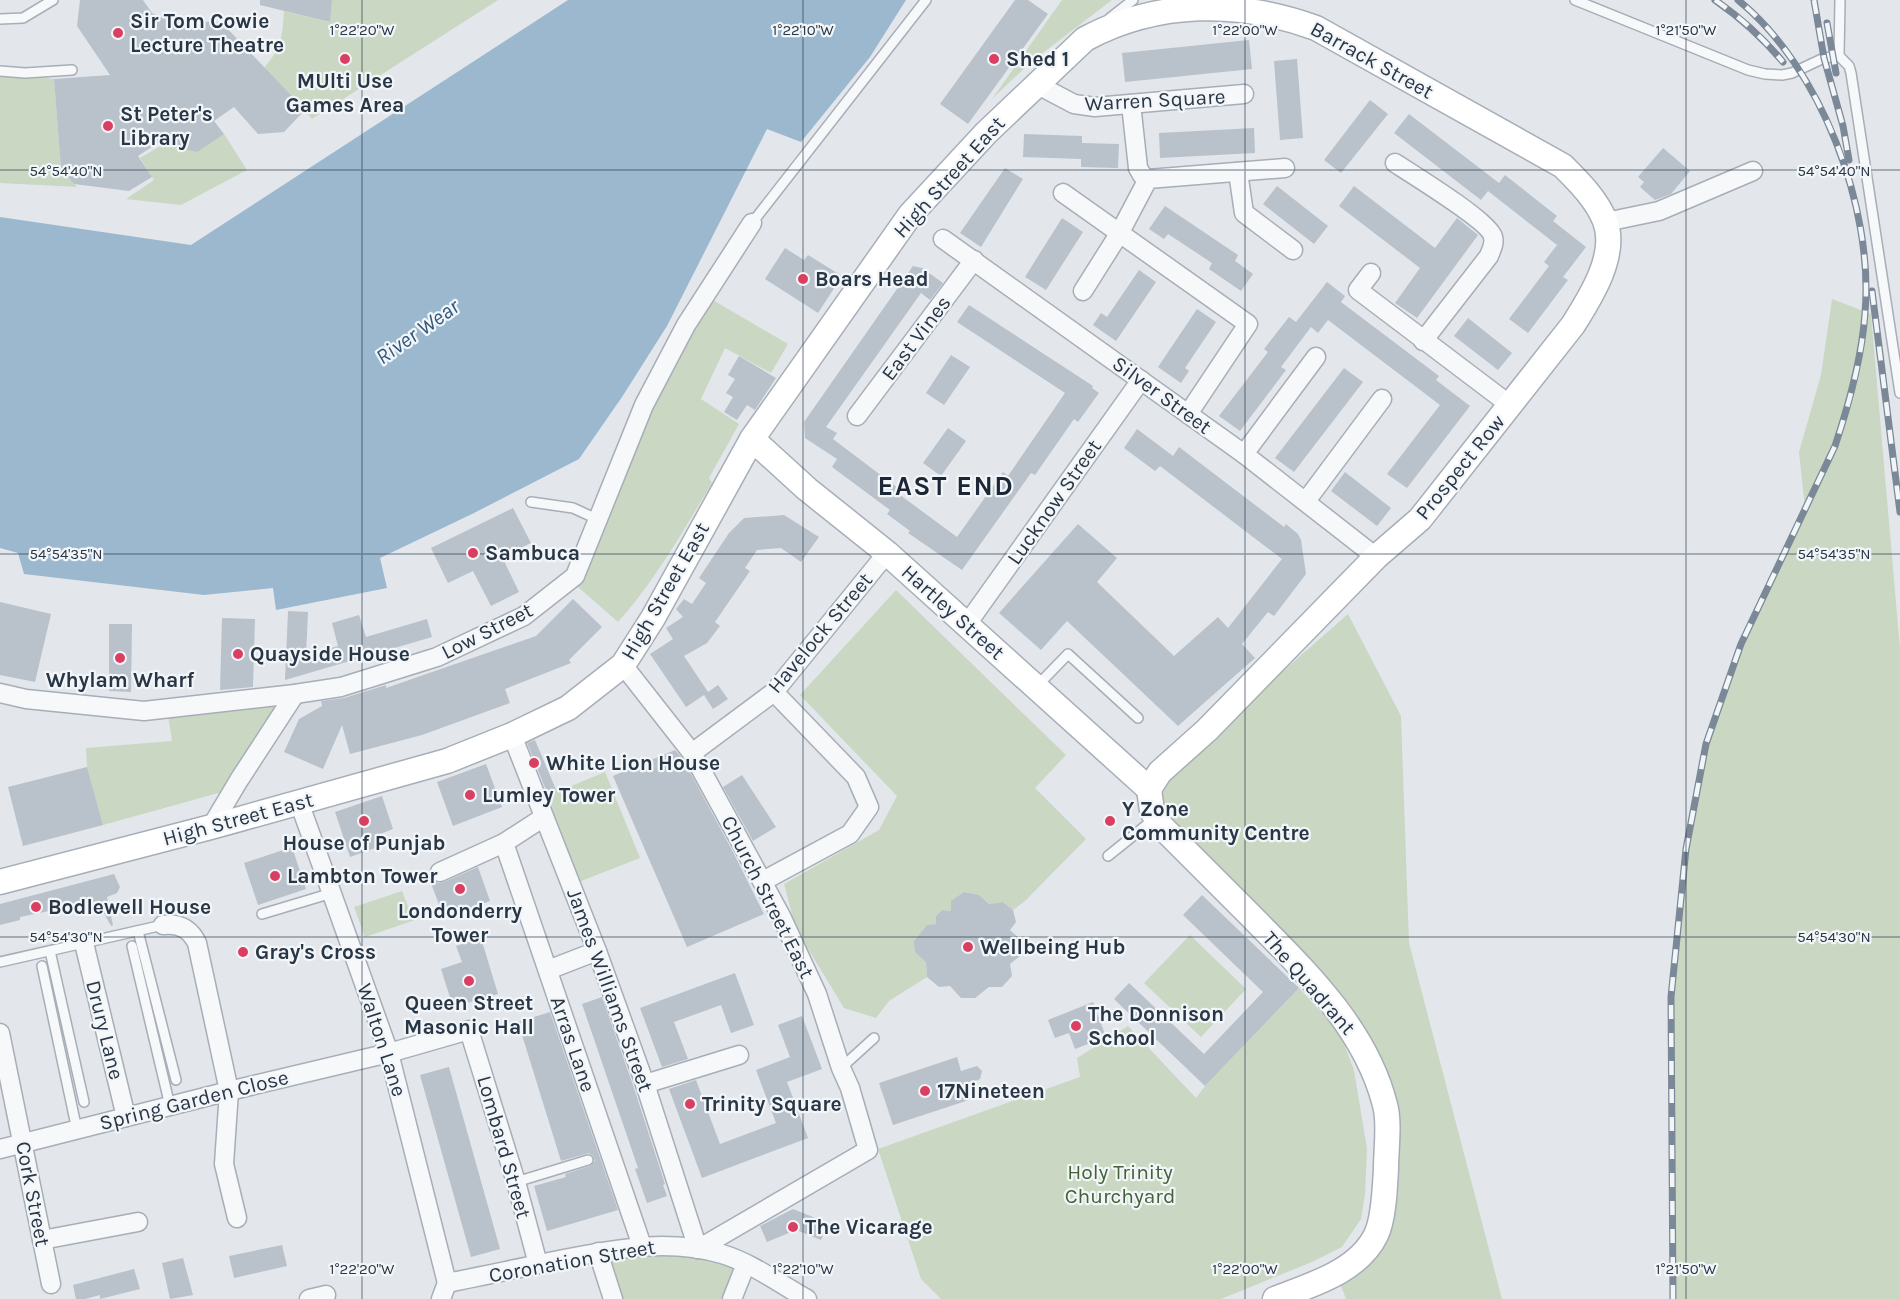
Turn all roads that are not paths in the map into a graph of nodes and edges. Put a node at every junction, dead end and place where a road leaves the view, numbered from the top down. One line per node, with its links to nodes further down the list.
1 (53, 0): 8 (lane)
2 (926, 0): 22 (lane)
3 (1132, 0): 9 (lane)
4 (1575, 0): 10 (lane)
5 (1840, 0): 10 (lane)
6 (1216, 2): 7 (street, Barrack Street); 9 (street, Barrack Street)
7 (1242, 3): 23 (street, Barrack Street)
8 (0, 19)
9 (1092, 35): 13 (street, High Street East)
10 (1839, 56): 33 (lane)
11 (72, 70): 12 (lane)
12 (0, 71)
13 (1036, 84): 15 (street, Warren Square); 38 (street, High Street East)
14 (1244, 94): 15 (street, Warren Square)
15 (1131, 104): 20 (street)
16 (1395, 163): 30 (street)
17 (1285, 168): 19 (street)
18 (1754, 171): 23 (street)
19 (1238, 172): 20 (street); 26 (street)
20 (1149, 179): 24 (street)
21 (1063, 193): 24 (street)
22 (752, 222): 42 (street, Low Street)
23 (1606, 222): 35 (street, Prospect Row)
24 (1119, 234): 29 (street); 36 (street)
25 (943, 239): 27 (street, Silver Street)
26 (1293, 250)
27 (974, 260): 32 (street, Silver Street); 37 (street, East Vines)
28 (1371, 273): 30 (street)
29 (1083, 291)
30 (1423, 341): 35 (street)
31 (1316, 357): 39 (street)
32 (1141, 380): 36 (street, Silver Street); 45 (street, Lucknow Street)
33 (1900, 393)
34 (1382, 399): 40 (street)
35 (1510, 405): 44 (street, Prospect Row)
36 (1188, 414): 39 (street, Silver Street)
37 (857, 416)
38 (752, 439): 43 (street, Hartley Street); 46 (street, High Street East)
39 (1244, 454): 40 (street, Silver Street)
40 (1306, 501): 44 (street, Silver Street)
41 (531, 502): 42 (lane)
42 (599, 520): 50 (street, Low Street)
43 (887, 553): 45 (street, Hartley Street); 48 (street, Havelock Street)
44 (1376, 557): 54 (street, Prospect Row)
45 (967, 624): 47 (street, Hartley Street)
46 (623, 665): 52 (street, High Street East); 53 (street, Church Street East)
47 (1036, 687): 51 (lane); 54 (street, Hartley Street)
48 (774, 692): 53 (street, Havelock Street); 62 (street)
49 (0, 693): 50 (street, Low Street)
50 (295, 694): 58 (street)
51 (1138, 718)
52 (512, 735): 55 (street, High Street East); 56 (street, James Williams Street)
53 (692, 753): 62 (street, Church Street East)
54 (1149, 789): 57 (street, The Quadrant)
55 (299, 802): 58 (street, High Street East); 64 (street, Walton Lane)
56 (544, 817): 59 (street); 71 (street, James Williams Street)
57 (1155, 817): 60 (lane); 105 (street, The Quadrant)
58 (211, 827): 63 (street, High Street East)
59 (504, 843): 61 (street); 74 (street, Arras Lane)
60 (1108, 856)
61 (440, 872)
62 (763, 881): 80 (street, Church Street East)
63 (0, 882)
64 (332, 894): 65 (lane); 78 (street, Walton Lane)
65 (262, 914)
66 (163, 925): 67 (lane); 83 (street)
67 (138, 931): 68 (lane); 81 (lane)
68 (84, 943): 70 (lane); 86 (street, Drury Lane)
69 (132, 946): 85 (lane)
70 (50, 951): 72 (lane); 84 (lane)
71 (597, 951): 74 (street); 82 (street, James Williams Street)
72 (0, 962)
73 (42, 966): 87 (lane)
74 (548, 970): 95 (street, Arras Lane)
75 (469, 1030): 78 (street, Spring Garden Close); 91 (street, Lombard Street)
76 (0, 1033): 88 (street, Cork Street)
77 (874, 1038): 80 (lane)
78 (389, 1053): 83 (street, Spring Garden Close); 101 (street, Walton Lane)
79 (739, 1055): 82 (street)
80 (841, 1068): 96 (street, Church Street East)
81 (176, 1080)
82 (645, 1084): 96 (street, James Williams Street)
83 (229, 1091): 85 (street, Spring Garden Close); 92 (street)
84 (84, 1101)
85 (170, 1106): 86 (street, Spring Garden Close)
86 (126, 1117): 87 (street, Spring Garden Close)
87 (77, 1130): 88 (street, Spring Garden Close)
88 (22, 1143): 89 (street, Spring Garden Close); 94 (street, Cork Street)
89 (0, 1149)
90 (588, 1160): 91 (lane)
91 (516, 1182): 98 (street, Lombard Street)
92 (237, 1218)
93 (138, 1222): 94 (street)
94 (42, 1240): 100 (street, Cork Street)
95 (642, 1246): 96 (street, Coronation Street); 97 (street, Coronation Street)
96 (698, 1249): 99 (street, Coronation Street)
97 (598, 1252): 98 (street, Coronation Street); 102 (street)
98 (538, 1264): 101 (street, Coronation Street)
99 (746, 1264): 103 (street); 104 (street, Coronation Street)
100 (51, 1284)
101 (444, 1291)
102 (613, 1299)
103 (732, 1299)
104 (807, 1299)
105 (1275, 1299)

